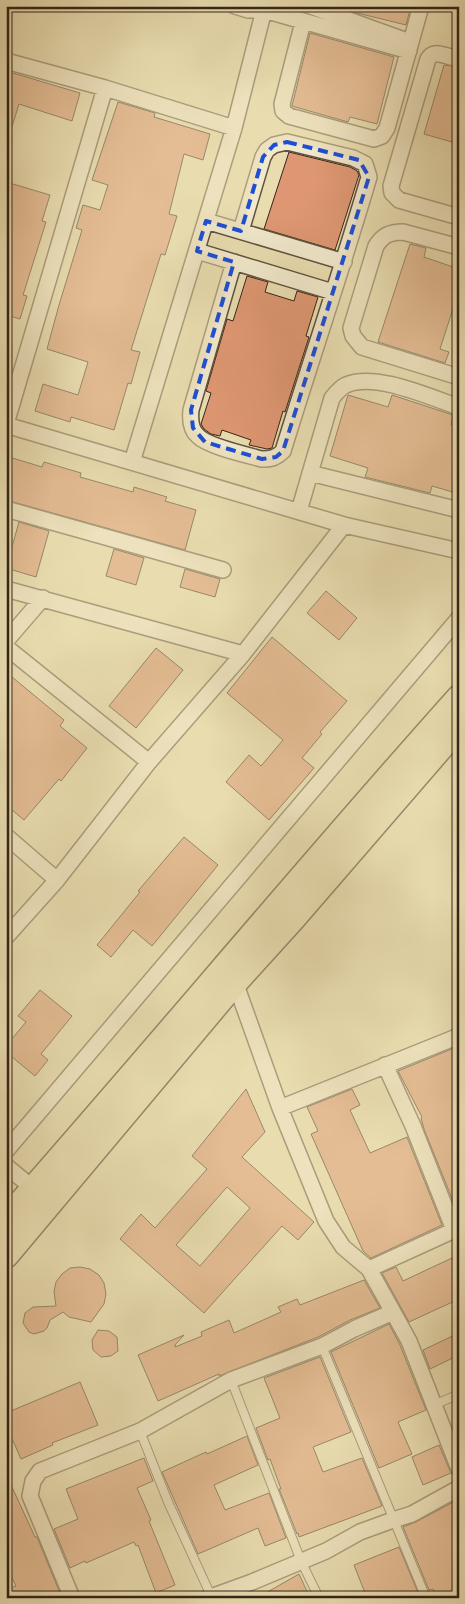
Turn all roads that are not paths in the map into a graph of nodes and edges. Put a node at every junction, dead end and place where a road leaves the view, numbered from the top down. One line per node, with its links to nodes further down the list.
1 (235, 6): 4 (street)
2 (310, 6): 6 (street)
3 (421, 6): 6 (street)
4 (265, 8): 5 (street); 10 (street)
5 (303, 22): 6 (street); 6 (street)
6 (410, 47)
7 (459, 58): 11 (street)
8 (6, 61): 9 (street)
9 (105, 88): 10 (street); 21 (street)
10 (234, 128): 12 (street)
11 (459, 216)
12 (206, 220): 13 (street); 15 (street)
13 (241, 231): 17 (street); 17 (street)
14 (459, 247): 19 (street)
15 (197, 251): 16 (street); 22 (street)
16 (234, 262): 18 (street); 18 (street)
17 (344, 262): 18 (street)
18 (333, 292)
19 (459, 377)
20 (459, 407): 23 (street)
21 (6, 425): 22 (street)
22 (132, 462): 26 (street)
23 (310, 473): 25 (street); 26 (street)
24 (6, 509): 29 (street)
25 (459, 510)
26 (299, 511): 27 (street)
27 (344, 524): 28 (street); 35 (street)
28 (459, 551)
29 (224, 570)
30 (6, 589): 31 (street)
31 (43, 598): 33 (street); 35 (street)
32 (459, 618): 47 (street)
33 (6, 641)
34 (6, 647): 38 (street)
35 (243, 654): 38 (street)
36 (459, 698): 39 (highway)
37 (459, 726): 39 (highway)
38 (149, 762): 41 (street)
39 (398, 780): 43 (highway); 49 (highway)
40 (6, 836): 41 (street)
41 (57, 880): 42 (street)
42 (6, 937)
43 (235, 982): 46 (street); 49 (highway)
44 (459, 1036): 45 (street)
45 (385, 1065): 46 (street); 51 (street)
46 (280, 1108): 53 (street)
47 (6, 1151)
48 (6, 1166): 49 (street)
49 (42, 1196): 50 (highway); 52 (highway)
50 (6, 1220)
51 (456, 1229): 53 (street)
52 (6, 1255)
53 (369, 1269): 54 (street)
54 (393, 1312): 55 (street); 58 (street)
55 (322, 1346): 56 (street); 62 (lane)
56 (231, 1380): 59 (street); 63 (lane)
57 (459, 1394): 58 (lane)
58 (434, 1405): 60 (street)
59 (140, 1431): 64 (lane); 65 (street)
60 (459, 1469)
61 (459, 1488): 62 (street)
62 (393, 1520): 63 (street); 67 (lane)
63 (301, 1561): 64 (street); 66 (lane)
64 (210, 1597)
65 (72, 1598)
66 (319, 1598)
67 (426, 1598)

